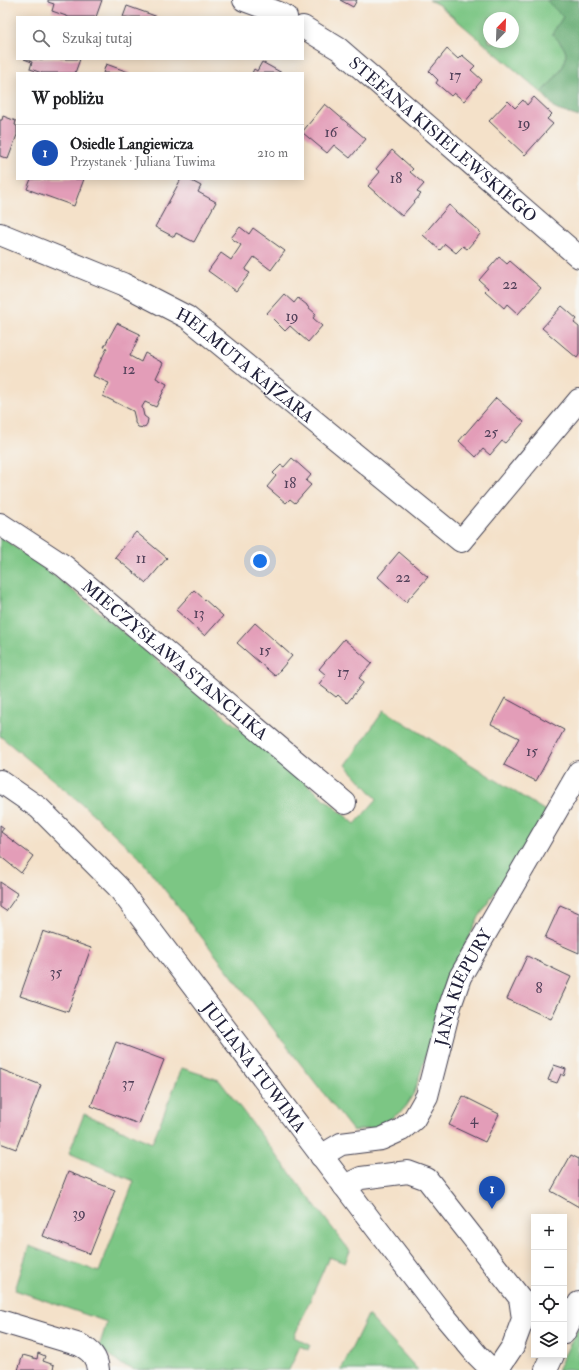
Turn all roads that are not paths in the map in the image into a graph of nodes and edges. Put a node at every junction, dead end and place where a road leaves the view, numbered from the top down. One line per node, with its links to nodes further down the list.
1 (244, 0): 2 (street)
2 (285, 16)
3 (304, 28): 5 (street, STEFANA KISIELEWSKIEGO)
4 (0, 234): 6 (street, HELMUTA KAJZARA)
5 (579, 257)
6 (579, 400)
7 (0, 524): 10 (street, MIECZYSŁAWA STANCLIKA)
8 (579, 772): 11 (street, JANA KIEPURY)
9 (0, 781): 11 (street, JULIANA TUWIMA)
10 (345, 803)
11 (321, 1156): 12 (street, JULIANA TUWIMA)
12 (344, 1186): 18 (street, JULIANA TUWIMA); 19 (street)
13 (579, 1302): 15 (street)
14 (0, 1321): 17 (street)
15 (567, 1327)
16 (552, 1358): 20 (street)
17 (98, 1370)
18 (492, 1370)
19 (496, 1370)
20 (546, 1370)

